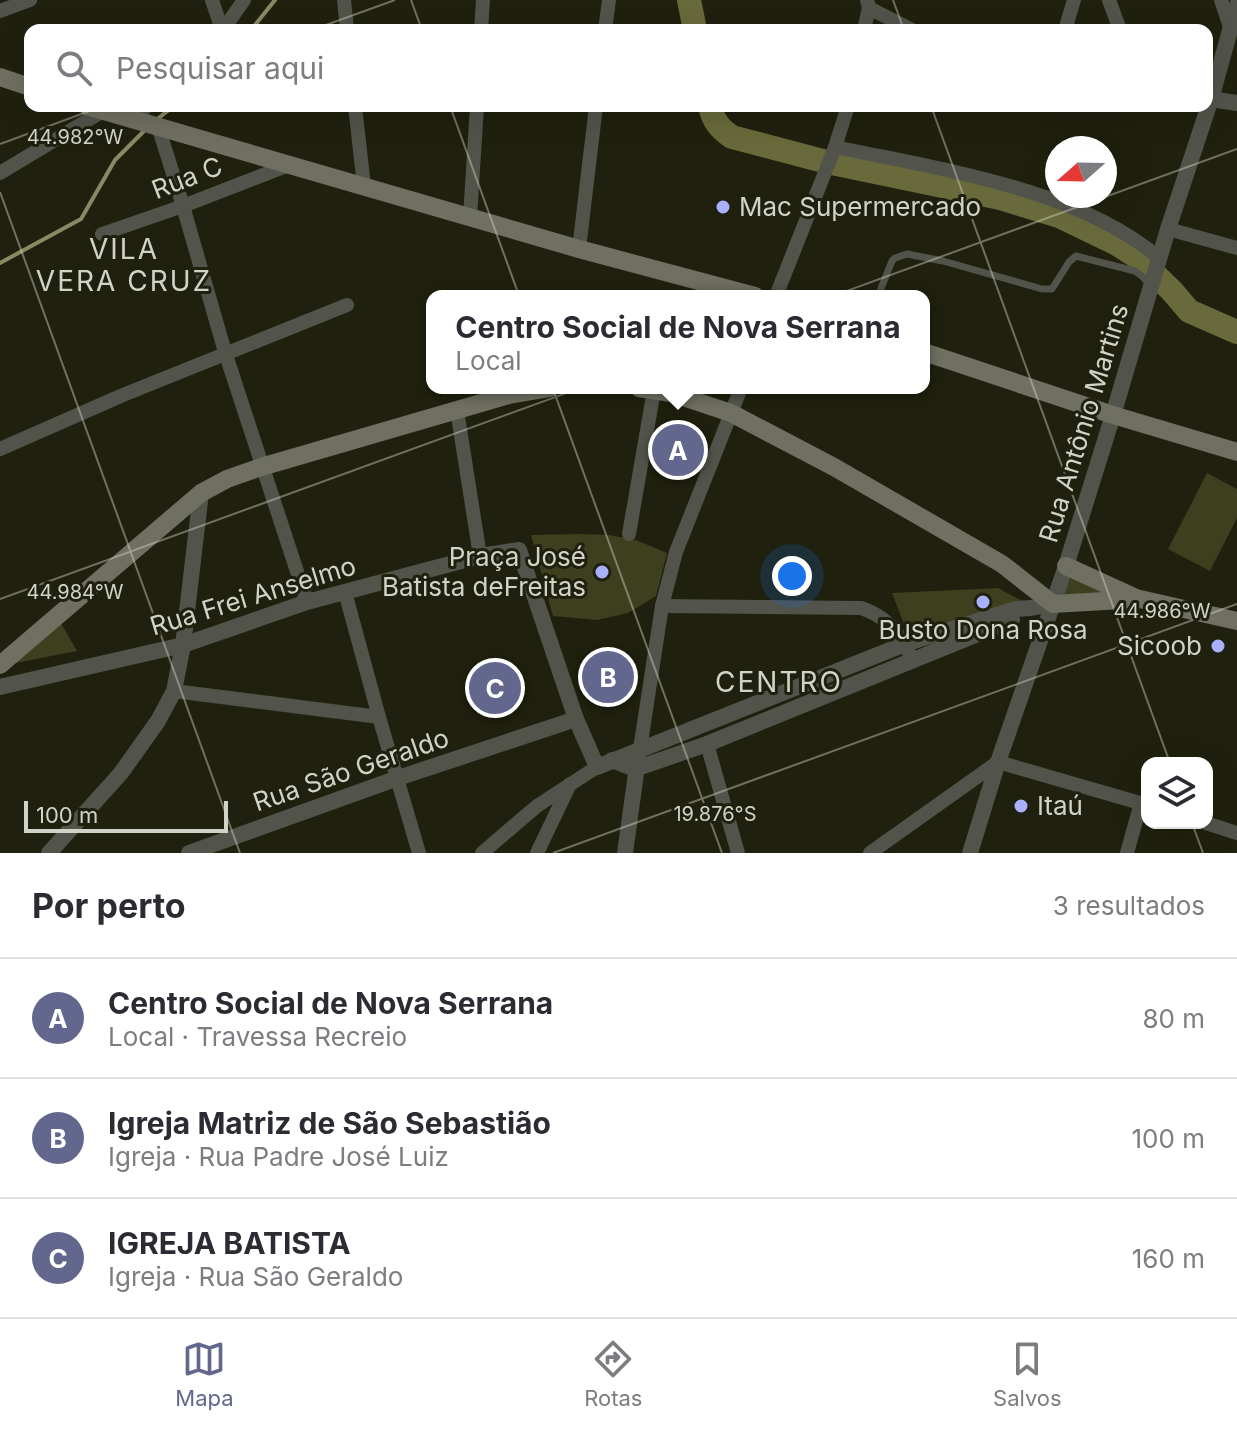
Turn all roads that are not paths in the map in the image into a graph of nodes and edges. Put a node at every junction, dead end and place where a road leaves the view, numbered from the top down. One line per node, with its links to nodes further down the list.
1 (30, 0): 13 (street)
2 (212, 0): 14 (street)
3 (244, 0): 15 (street)
4 (360, 0): 10 (street)
5 (483, 0): 17 (street)
6 (609, 0): 18 (street)
7 (1074, 0): 21 (street)
8 (1109, 0): 22 (street)
9 (1221, 0): 23 (street)
10 (344, 3): 16 (street)
11 (868, 4): 19 (street); 20 (street)
12 (1237, 5): 23 (street, Rua Antônio Martins)
13 (0, 11)
14 (221, 24)
15 (227, 24)
16 (346, 24)
17 (481, 24)
18 (606, 24)
19 (865, 24)
20 (902, 24)
21 (1067, 24)
22 (1118, 24)
23 (1230, 27): 26 (street, Rua Antônio Martins)
24 (0, 77): 25 (main road)
25 (24, 85)
26 (1213, 86)
27 (1213, 100): 28 (street)
28 (1237, 103)
29 (91, 112): 40 (street)
30 (116, 112): 36 (main road)
31 (356, 112): 41 (street)
32 (477, 112): 43 (street)
33 (595, 112): 47 (street)
34 (845, 112): 38 (street)
35 (1205, 112): 44 (street, Rua Antônio Martins)
36 (138, 115): 37 (main road)
37 (158, 126): 39 (main road); 42 (street)
38 (833, 151): 48 (street); 51 (street)
39 (289, 165): 41 (main road); 42 (street, Rua C)
40 (0, 173)
41 (364, 186): 43 (main road)
42 (183, 206): 45 (street, Rua C); 54 (street)
43 (470, 217): 47 (main road)
44 (1168, 229): 46 (street); 48 (street, Rua Antônio Martins)
45 (102, 234)
46 (1237, 248)
47 (579, 249): 50 (main road)
48 (1159, 259): 49 (street, Rua Antônio Martins)
49 (1152, 284): 52 (lane); 62 (street, Rua Antônio Martins)
50 (733, 290)
51 (778, 290)
52 (880, 290)
53 (347, 305): 54 (street)
54 (225, 352): 63 (street); 65 (street)
55 (930, 354): 62 (main road)
56 (515, 394): 60 (main road)
57 (646, 394): 67 (street)
58 (674, 394): 61 (main road)
59 (739, 394): 61 (street)
60 (457, 410): 65 (main road); 68 (street)
61 (731, 413): 73 (main road); 74 (street)
62 (1113, 415): 64 (main road); 69 (street, Rua Antônio Martins)
63 (0, 449)
64 (1237, 452)
65 (261, 467): 66 (main road); 72 (street)
66 (201, 493): 76 (street); 78 (main road)
67 (629, 534)
68 (480, 556): 70 (street, Rua Frei Anselmo); 82 (street, Rua Frei Anselmo)
69 (1066, 566): 71 (main road); 73 (street, Rua Antônio Martins)
70 (345, 592): 72 (street, Rua Frei Anselmo); 81 (street)
71 (1140, 599): 73 (main road); 75 (main road)
72 (307, 602): 76 (street, Rua Frei Anselmo)
73 (1053, 604): 77 (street); 85 (street, Rua Antônio Martins)
74 (662, 606): 77 (street); 84 (street)
75 (1237, 621)
76 (183, 645): 79 (street, Rua Frei Anselmo); 80 (street)
77 (908, 652): 83 (street); 84 (street)
78 (0, 665)
79 (0, 687)
80 (174, 691): 81 (street); 95 (street)
81 (379, 717): 88 (street)
82 (576, 719): 86 (street); 88 (street, Rua São Geraldo)
83 (707, 744): 87 (street); 100 (street)
84 (640, 749): 86 (street); 87 (street)
85 (998, 762): 90 (street); 101 (street); 102 (street, Rua Antônio Martins)
86 (605, 764): 87 (street); 89 (street)
87 (635, 769): 99 (street)
88 (398, 778): 94 (street, Rua São Geraldo); 96 (street)
89 (570, 784): 97 (street); 98 (street)
90 (1141, 803)
91 (1141, 813): 103 (street)
92 (1213, 825): 93 (street)
93 (1237, 833)
94 (194, 852)
95 (49, 853)
96 (419, 853)
97 (482, 853)
98 (537, 853)
99 (625, 853)
100 (738, 853)
101 (870, 853)
102 (970, 853)
103 (1127, 853)

